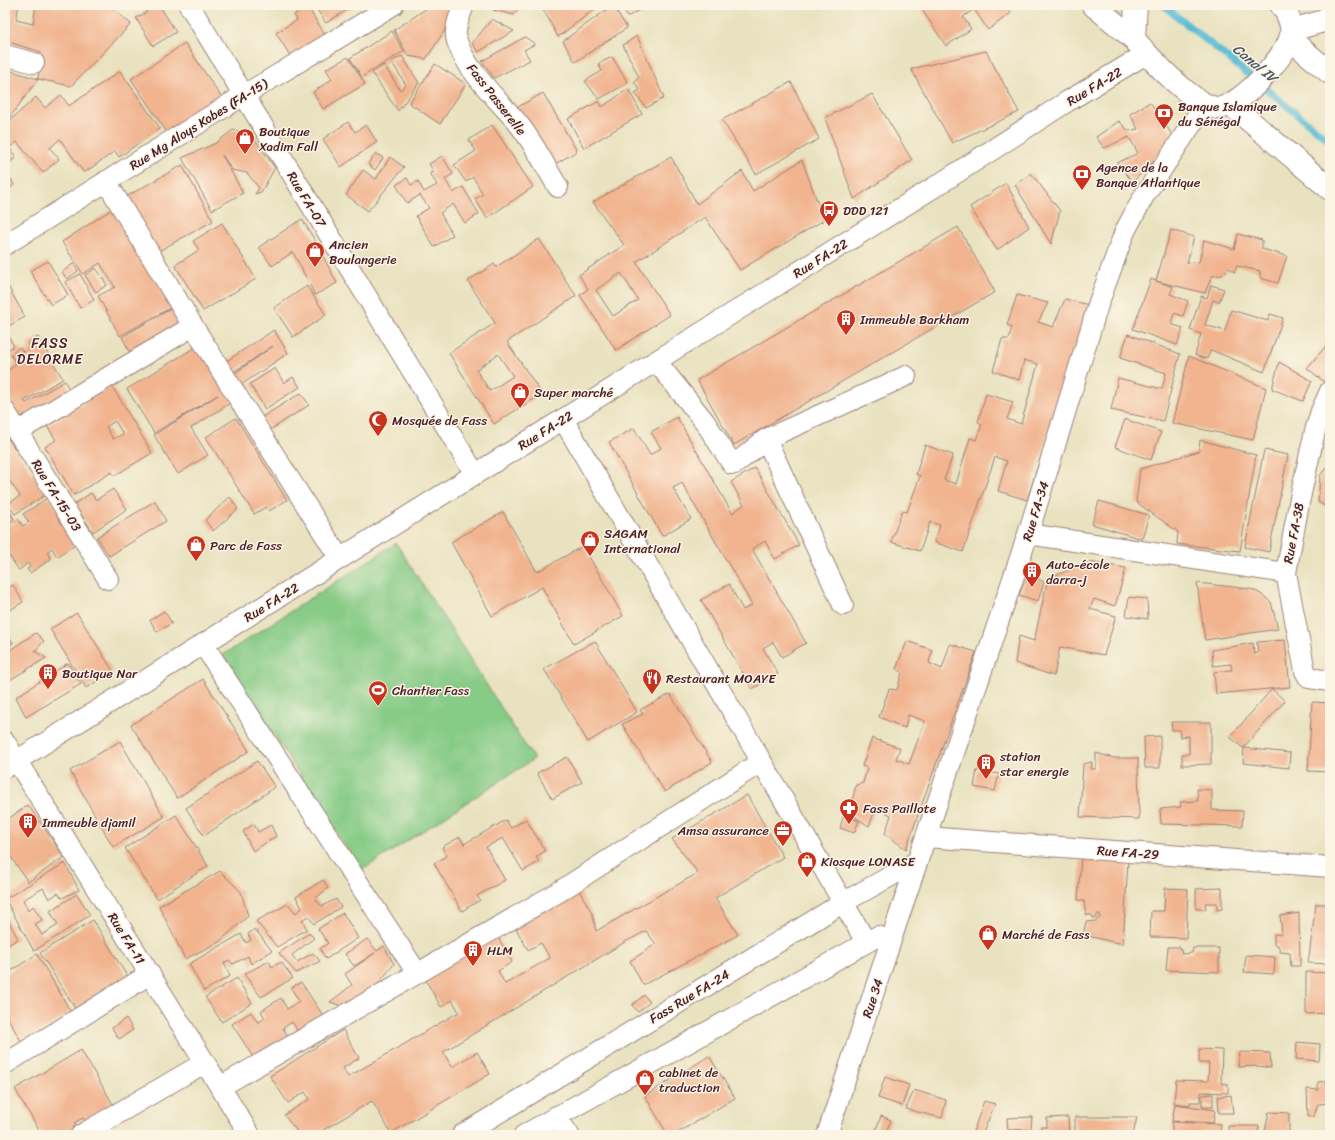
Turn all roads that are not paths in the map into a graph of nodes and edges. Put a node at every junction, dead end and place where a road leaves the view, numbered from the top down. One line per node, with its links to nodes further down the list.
1 (189, 5): 13 (street, Rue FA-07)
2 (393, 5): 13 (street, Rue Mg Aloys Kobes (FA-15))
3 (464, 5): 17 (street, Fass Passerelle)
4 (1093, 5): 9 (main road)
5 (1136, 5): 9 (main road)
6 (1281, 5): 8 (main road)
7 (1330, 16): 8 (main road)
8 (1291, 34): 12 (main road); 15 (main road)
9 (1140, 46): 14 (main road); 21 (street, Rue FA-22)
10 (5, 55): 11 (street)
11 (34, 63)
12 (1330, 73)
13 (244, 95): 16 (street, Rue Mg Aloys Kobes (FA-15)); 29 (street, Rue FA-07)
14 (1204, 104): 15 (main road); 30 (street, Rue FA-34)
15 (1231, 105): 18 (main road)
16 (106, 181): 19 (street, Rue Mg Aloys Kobes (FA-15)); 20 (street)
17 (558, 187)
18 (1330, 189)
19 (5, 245)
20 (193, 326): 26 (street); 31 (street)
21 (656, 361): 25 (street, Rue FA-22); 28 (street)
22 (906, 376): 28 (street)
23 (1330, 391): 27 (street, Rue FA-38)
24 (5, 411): 26 (street, Rue FA-15-03)
25 (563, 419): 29 (street, Rue FA-22); 38 (street)
26 (17, 432): 33 (street, Rue FA-15-03)
27 (1323, 437): 32 (street, Rue FA-38)
28 (766, 439): 34 (street)
29 (475, 474): 31 (street, Rue FA-22)
30 (1028, 534): 32 (street); 40 (street, Rue FA-34)
31 (340, 559): 35 (street, Rue FA-22)
32 (1286, 573): 36 (street, Rue FA-38)
33 (108, 578)
34 (843, 605)
35 (203, 644): 39 (street, Rue FA-22); 46 (street)
36 (1330, 680)
37 (5, 742): 39 (street, Rue FA-11)
38 (761, 762): 43 (street); 46 (street)
39 (11, 764): 47 (street, Rue FA-11)
40 (926, 837): 41 (street, Rue FA-34); 42 (street, Rue FA-29)
41 (918, 861): 43 (street, Fass Rue FA-24); 44 (street, Rue 34)
42 (1330, 867)
43 (844, 902): 45 (street); 54 (street, Fass Rue FA-24)
44 (894, 928): 45 (street); 57 (street, Rue 34)
45 (866, 942): 51 (street)
46 (417, 973): 50 (street)
47 (150, 974): 48 (street); 49 (street, Rue FA-11)
48 (7, 1058)
49 (204, 1063): 50 (street, Rue FA-11); 52 (street)
50 (220, 1087): 53 (street, Rue FA-11)
51 (556, 1116): 55 (street); 56 (street)
52 (80, 1135)
53 (250, 1135)
54 (462, 1135)
55 (524, 1135)
56 (568, 1135)
57 (827, 1135)

